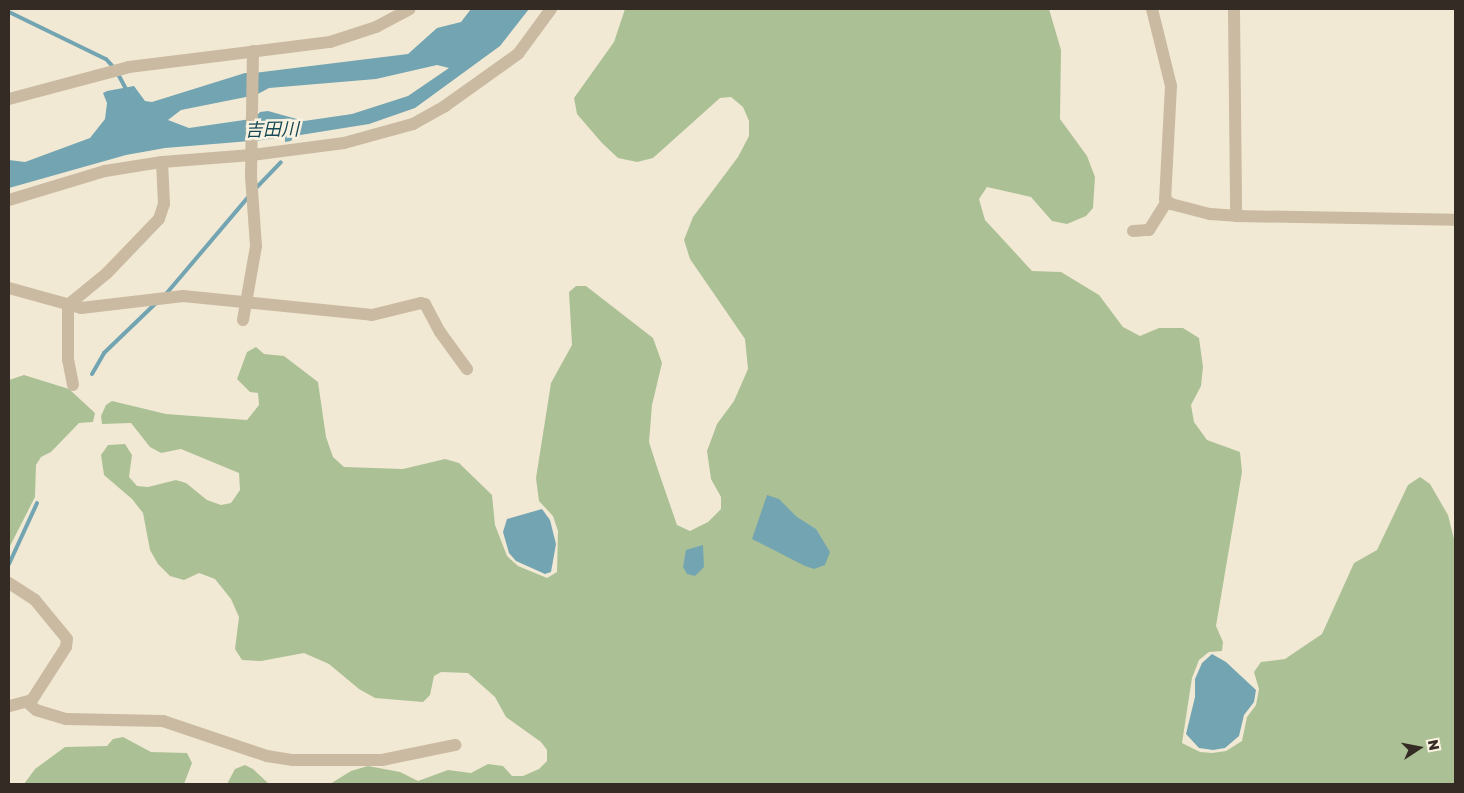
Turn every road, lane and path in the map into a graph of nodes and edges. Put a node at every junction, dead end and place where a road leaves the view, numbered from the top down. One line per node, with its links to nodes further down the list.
1 (410, 9): 5 (street)
2 (551, 9): 7 (street)
3 (1152, 9): 10 (street)
4 (1234, 9): 11 (street)
5 (253, 57): 6 (street); 7 (street)
6 (9, 99)
7 (252, 151): 8 (street); 15 (street)
8 (162, 162): 9 (street); 16 (street)
9 (9, 200)
10 (1166, 201): 11 (street); 13 (street)
11 (1236, 216): 12 (street)
12 (1455, 220)
13 (1133, 231)
14 (9, 288): 16 (street)
15 (245, 303): 16 (street); 17 (street); 18 (street)
16 (68, 305): 19 (street)
17 (243, 320)
18 (467, 369)
19 (73, 385)
20 (9, 583): 21 (street)
21 (28, 703): 22 (street); 23 (street)
22 (9, 706)
23 (455, 745)

